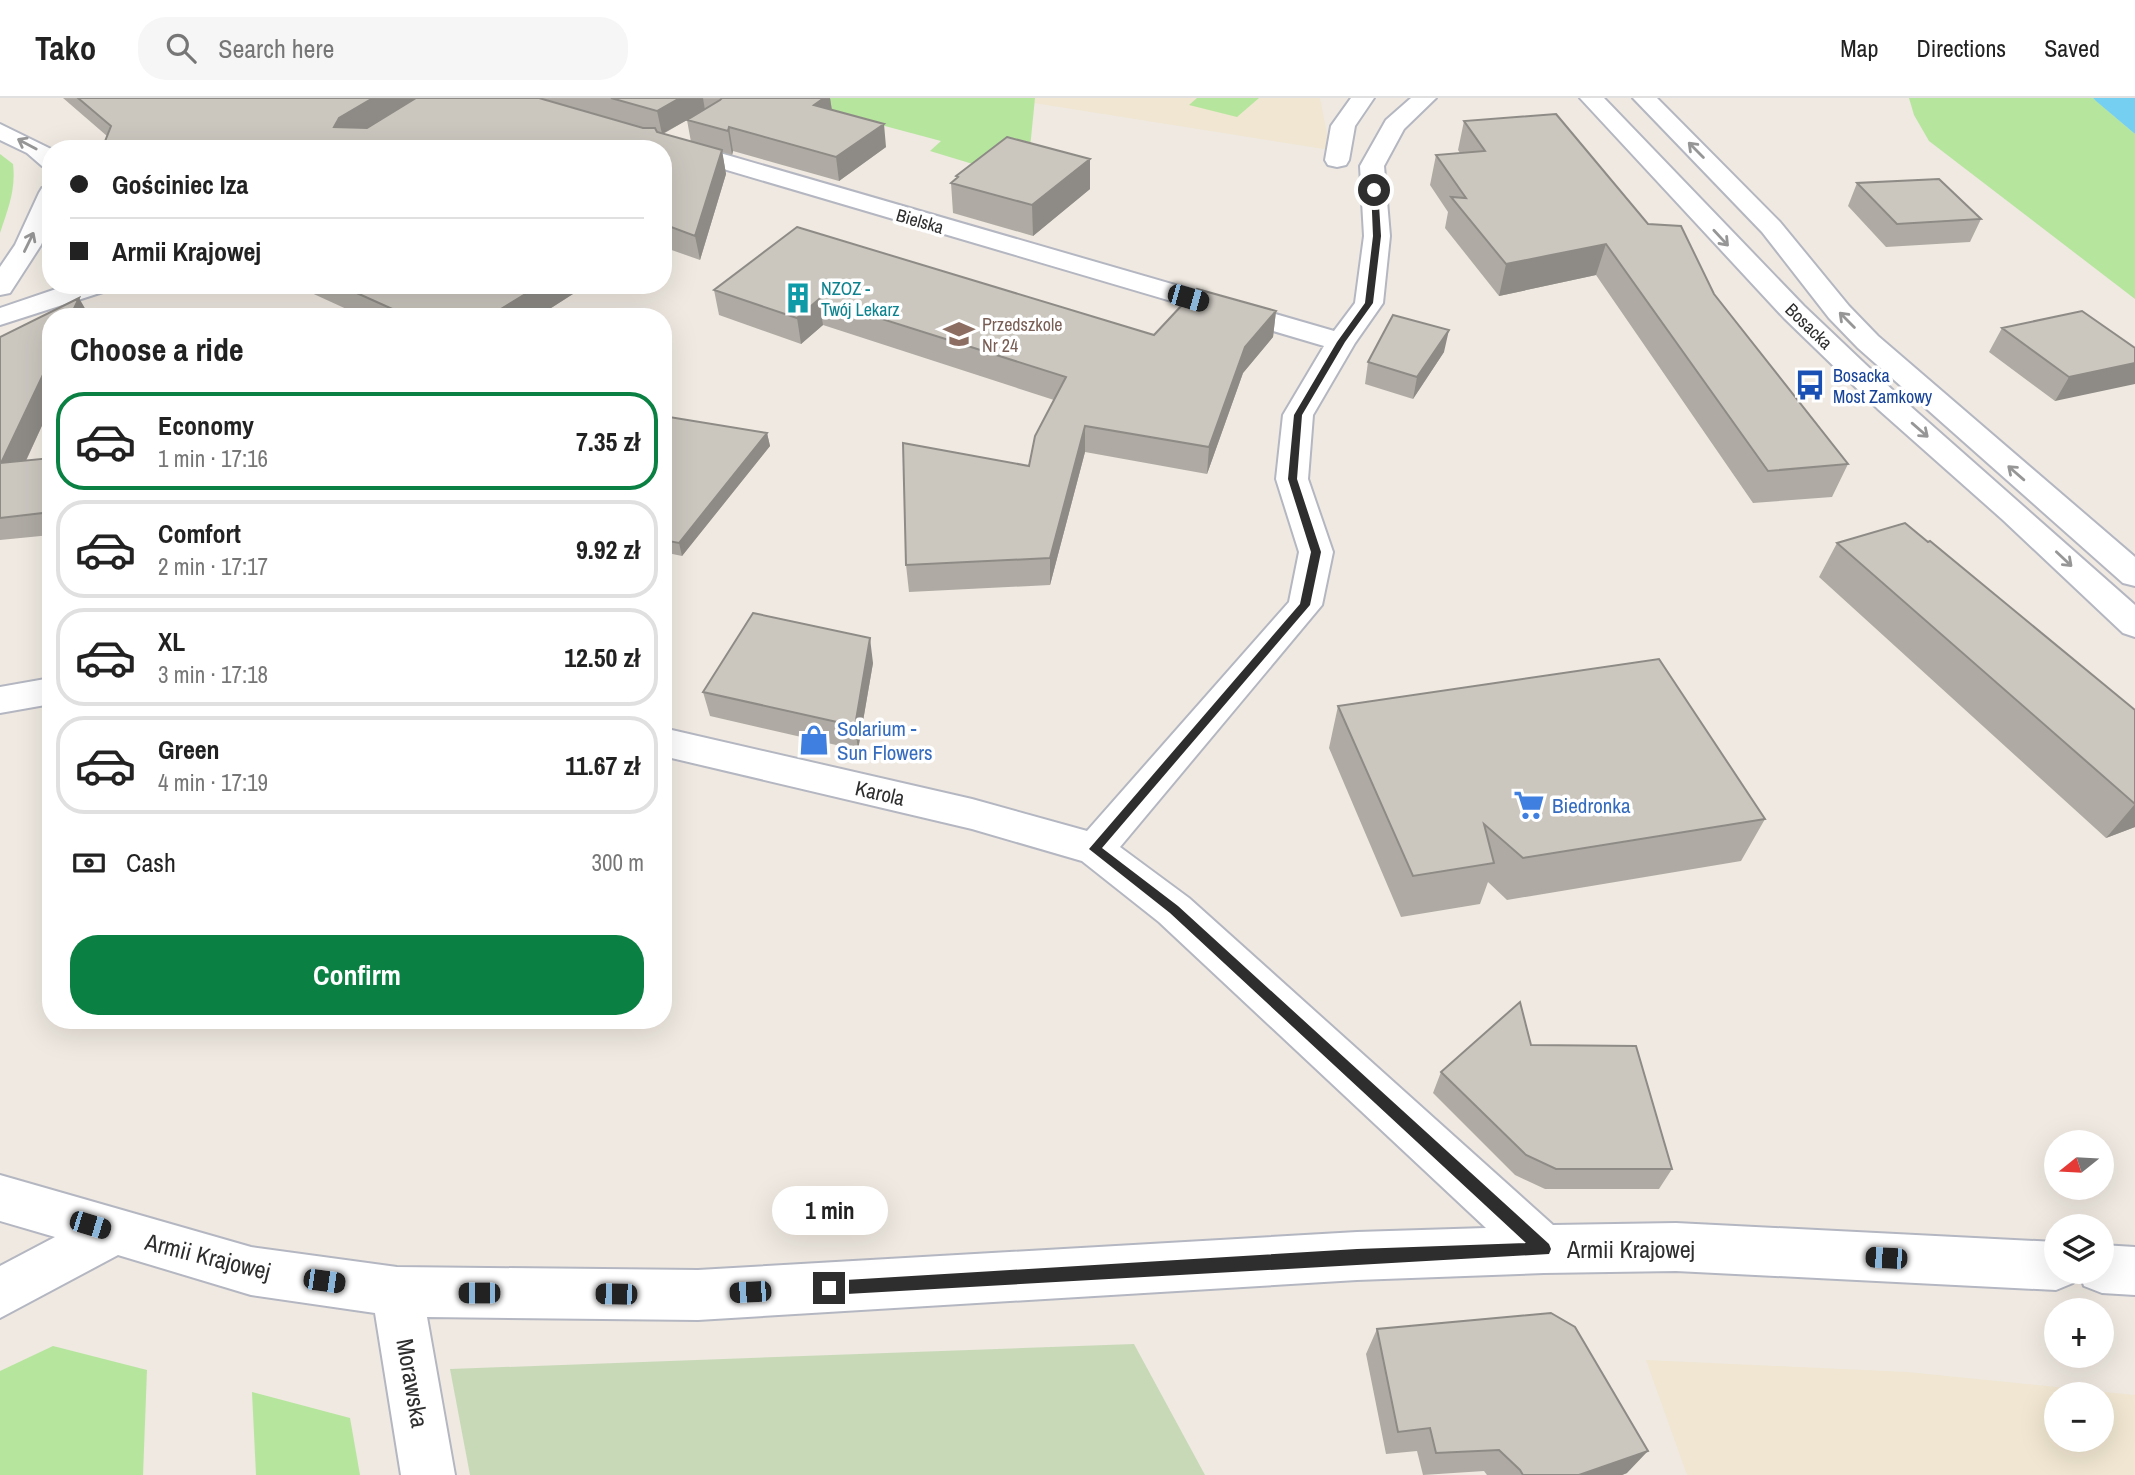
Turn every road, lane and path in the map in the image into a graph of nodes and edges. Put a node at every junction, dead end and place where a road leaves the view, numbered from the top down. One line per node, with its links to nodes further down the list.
1 (1363, 98): 10 (street)
2 (1425, 98): 15 (street)
3 (1591, 98): 17 (street, Bosacka, one-way to 17)
4 (1644, 98): 16 (street, Bosacka, one-way to 4)
5 (0, 131): 9 (street, one-way to 5)
6 (690, 131): 7 (street, Bielska)
7 (668, 140)
8 (672, 147): 15 (street, Bielska)
9 (42, 154)
10 (1337, 160)
11 (42, 213): 12 (street, one-way to 11)
12 (0, 287)
13 (69, 294): 14 (street)
14 (0, 317)
15 (1341, 342): 21 (street)
16 (2135, 575)
17 (2135, 625)
18 (42, 693): 19 (street)
19 (0, 700)
20 (672, 744): 21 (street, Karola)
21 (1095, 849): 24 (street)
22 (0, 1198): 23 (street, Armii Krajowej)
23 (113, 1232): 28 (street, Armii Krajowej); 29 (street)
24 (1544, 1249): 25 (street, Armii Krajowej); 28 (street, Armii Krajowej)
25 (2044, 1265)
26 (2114, 1269): 27 (street)
27 (2135, 1270)
28 (397, 1292): 30 (street, Morawska)
29 (0, 1293)
30 (428, 1475)

